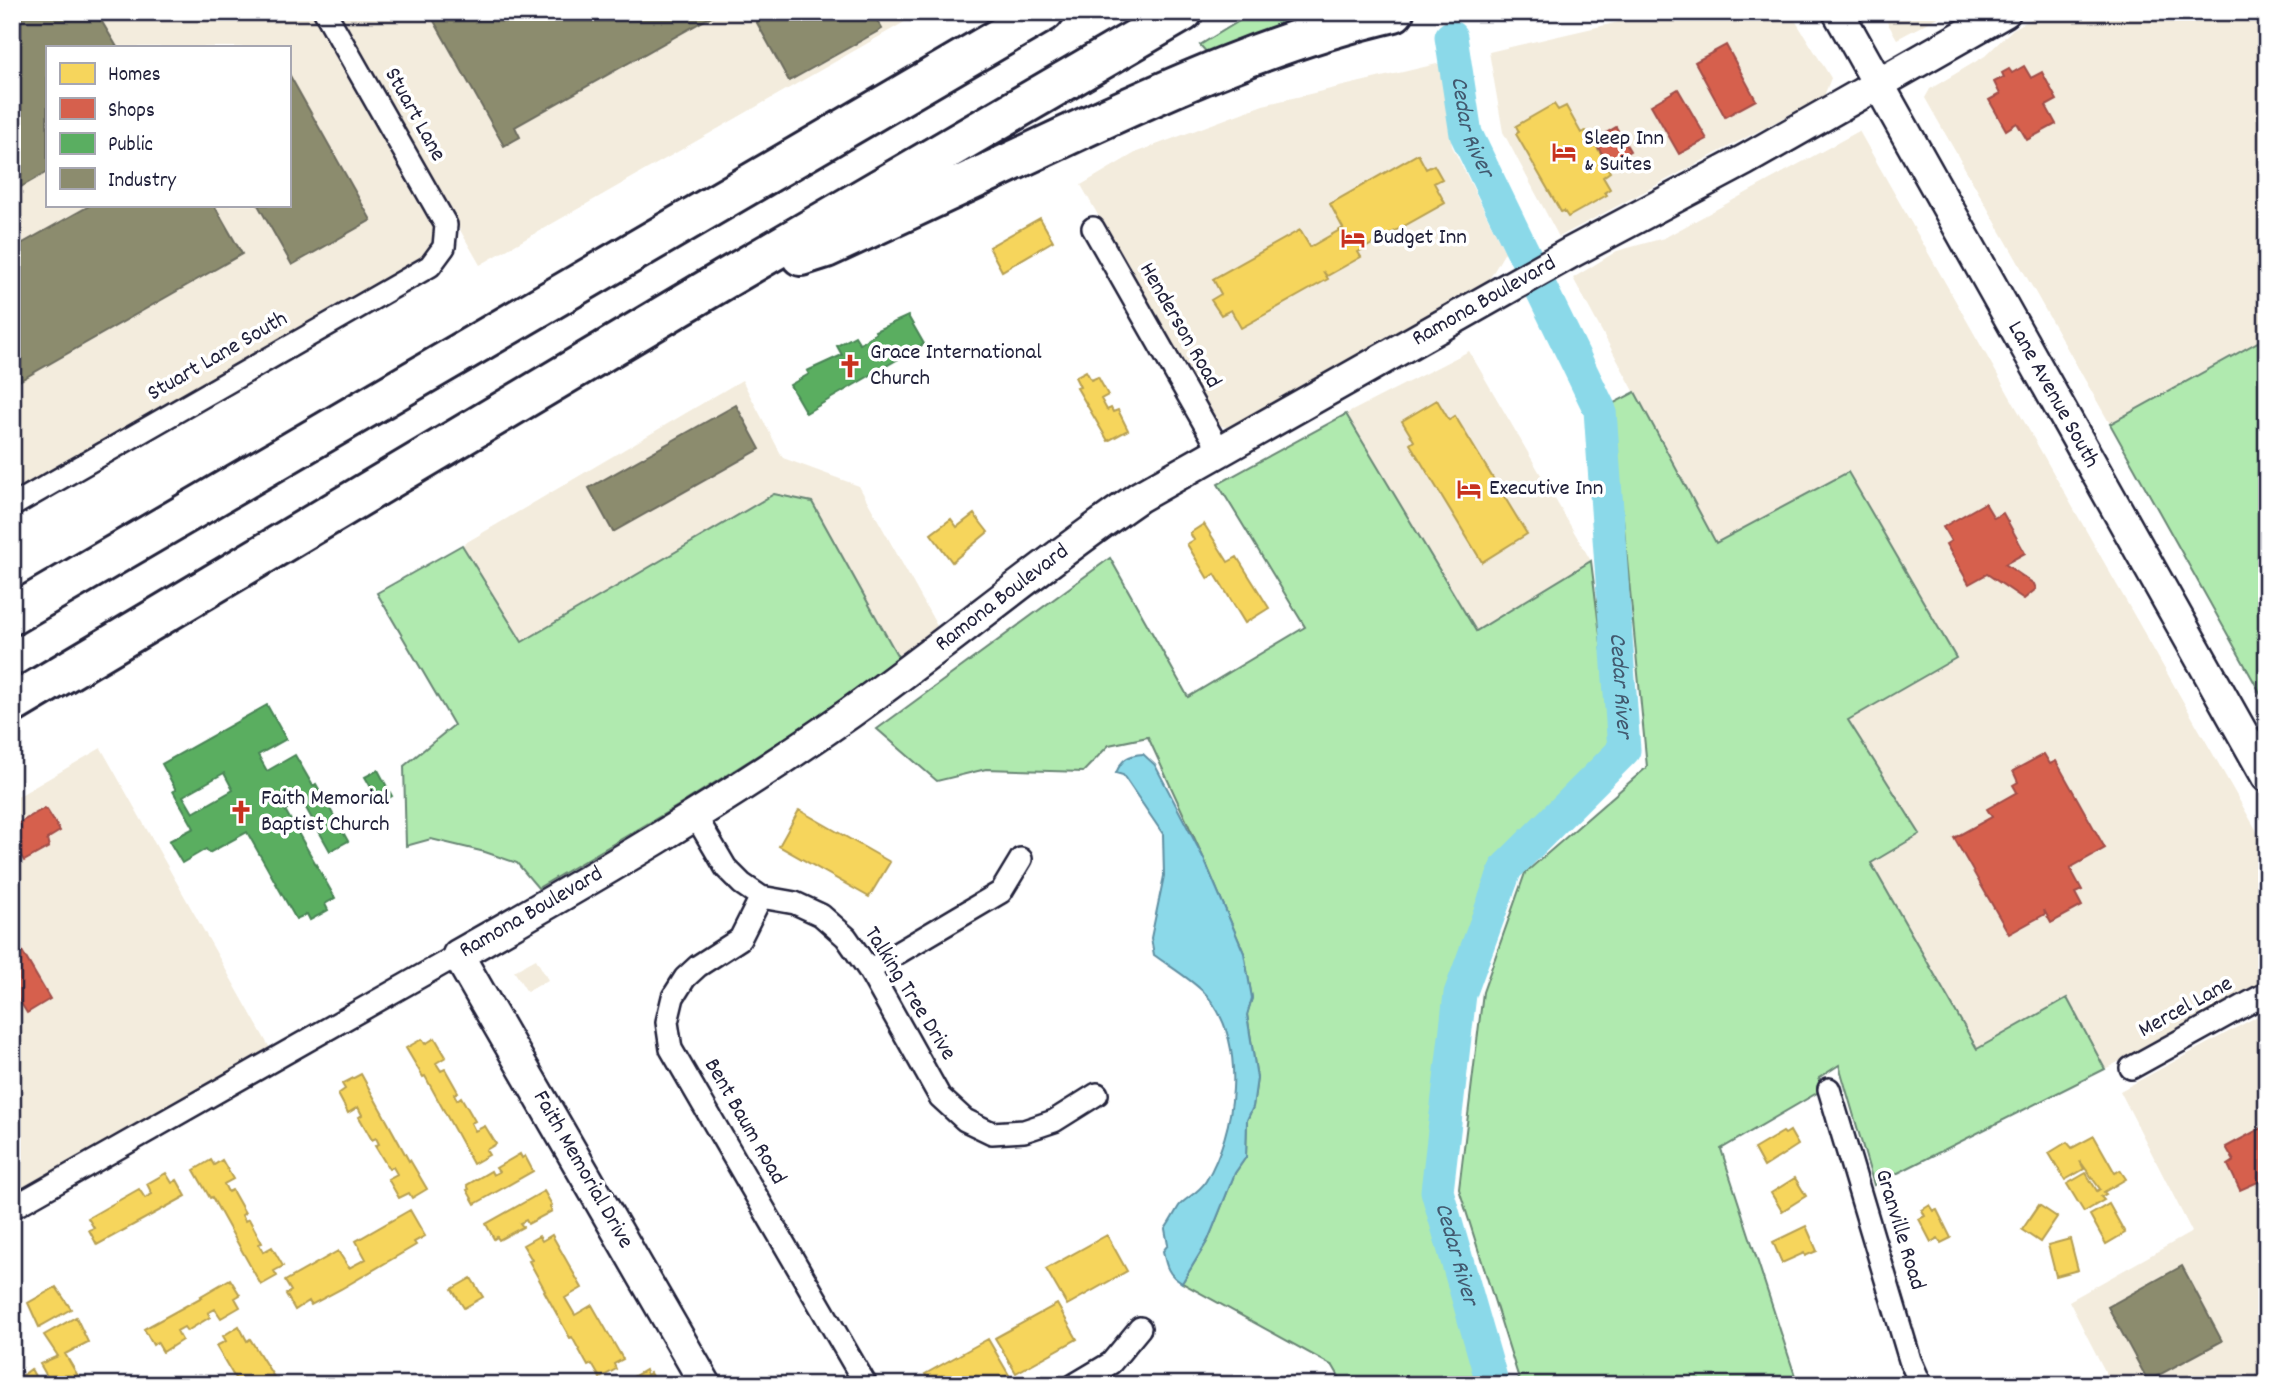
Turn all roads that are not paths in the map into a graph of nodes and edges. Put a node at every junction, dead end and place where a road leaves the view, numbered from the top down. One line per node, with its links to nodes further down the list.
1 (325, 12): 11 (street, Stuart Lane)
2 (1004, 12): 9 (highway)
3 (1045, 12): 9 (highway)
4 (1183, 12): 12 (highway)
5 (1394, 12): 12 (highway)
6 (1838, 12): 8 (street, Lane Avenue South)
7 (2005, 12): 8 (street, Ramona Boulevard)
8 (1878, 86): 13 (street, Ramona Boulevard); 17 (street, Lane Avenue South)
9 (842, 131): 15 (highway)
10 (1093, 228): 13 (street, Henderson Road)
11 (444, 247): 14 (street, Stuart Lane South)
12 (725, 279): 16 (highway)
13 (1220, 451): 18 (street, Ramona Boulevard)
14 (12, 506)
15 (12, 615)
16 (12, 704)
17 (2267, 777)
18 (696, 817): 20 (street, Talking Tree Drive); 21 (street, Ramona Boulevard)
19 (1021, 859): 22 (street)
20 (761, 897): 22 (street, Talking Tree Drive); 30 (street, Bent Baum Road)
21 (457, 955): 27 (street, Ramona Boulevard); 29 (street, Faith Memorial Drive)
22 (869, 970): 26 (street, Talking Tree Drive)
23 (2267, 993): 24 (street, Mercel Lane)
24 (2131, 1068)
25 (1829, 1089): 32 (street, Granville Road)
26 (1097, 1094)
27 (12, 1208)
28 (1140, 1328): 31 (street)
29 (706, 1385)
30 (866, 1385)
31 (1074, 1385)
32 (1922, 1385)

